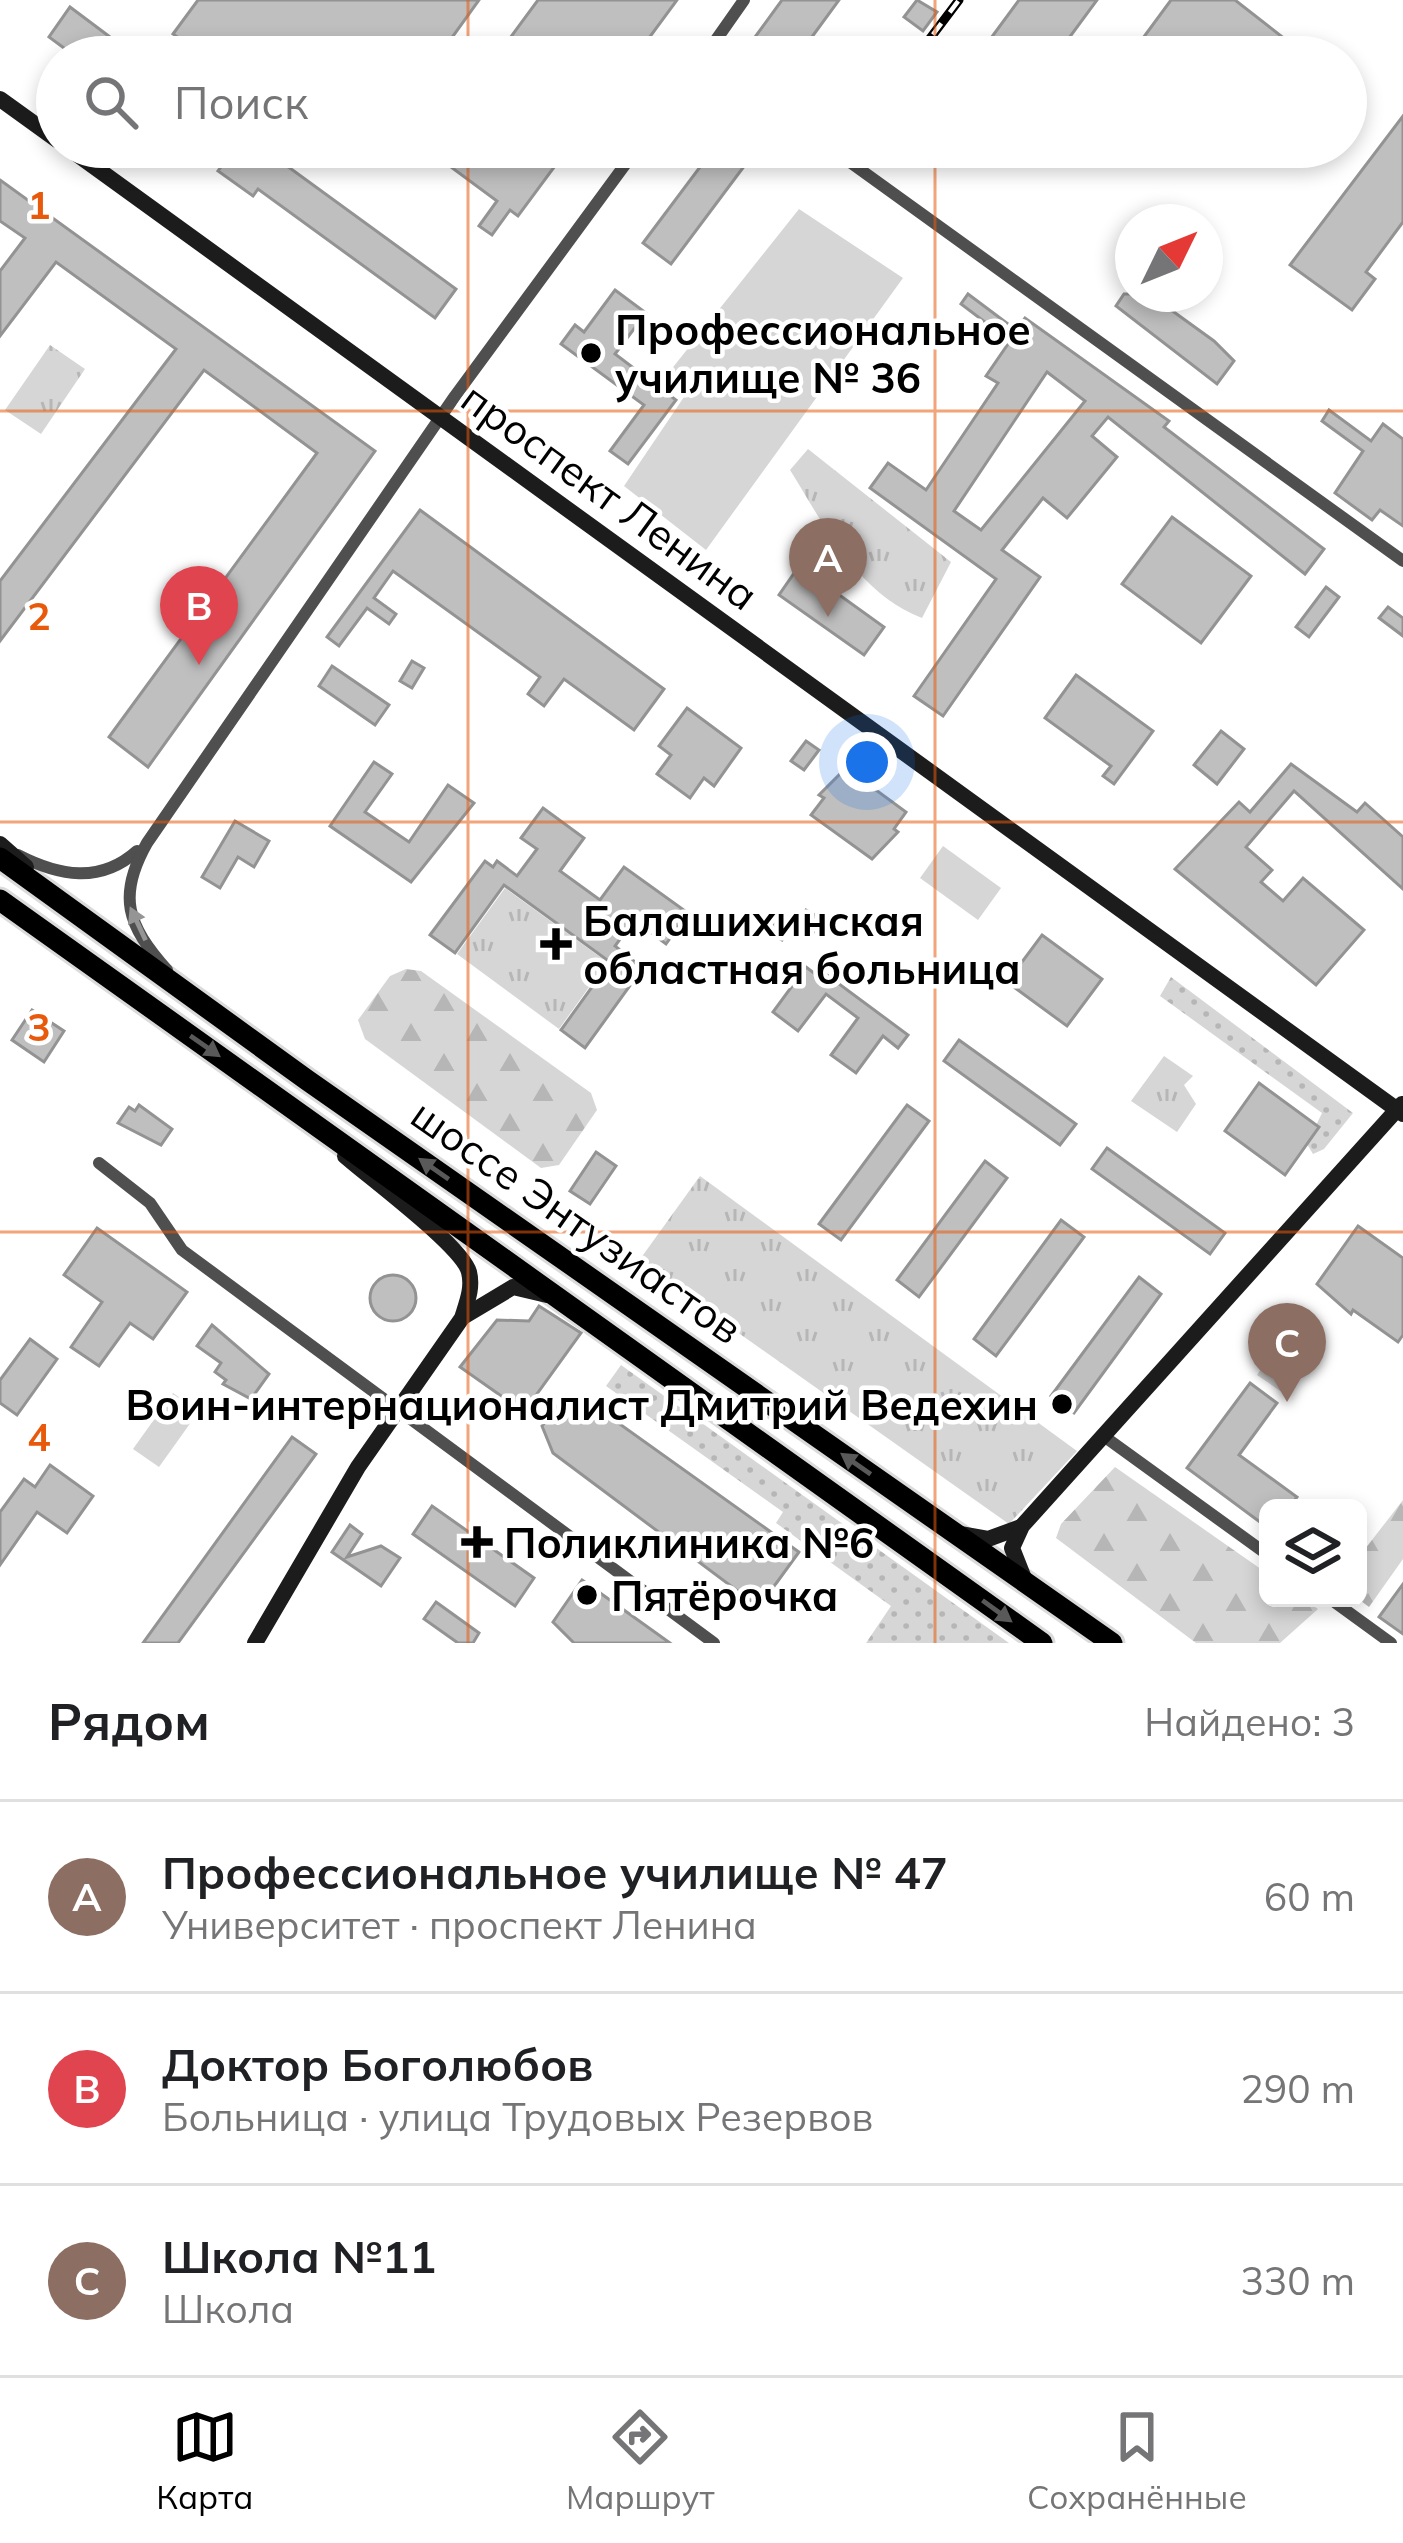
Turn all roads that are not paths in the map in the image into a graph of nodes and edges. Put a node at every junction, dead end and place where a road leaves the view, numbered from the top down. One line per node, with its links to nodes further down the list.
1 (745, 0): 2 (street)
2 (719, 36)
3 (0, 99): 4 (main road)
4 (36, 125)
5 (96, 168): 8 (main road, проспект Ленина)
6 (623, 168): 8 (street)
7 (858, 168): 9 (street)
8 (441, 417): 10 (street); 14 (main road, проспект Ленина)
9 (1403, 561)
10 (147, 843): 11 (street); 13 (street, one-way to 10)
11 (2, 850): 13 (highway, шоссе Энтузиастов)
12 (0, 900): 15 (highway, шоссе Энтузиастов, one-way to 15)
13 (189, 995): 22 (highway, шоссе Энтузиастов, one-way to 13)
14 (1401, 1109): 20 (main road)
15 (295, 1110): 17 (highway, шоссе Энтузиастов); 18 (main road)
16 (99, 1163): 19 (street)
17 (565, 1303): 18 (main road); 28 (highway, шоссе Энтузиастов, one-way to 28)
18 (462, 1318): 19 (main road)
19 (398, 1411): 26 (main road); 27 (street)
20 (1105, 1437): 21 (main road); 23 (street)
21 (1022, 1526): 22 (main road); 24 (main road)
22 (951, 1531): 24 (highway, шоссе Энтузиастов)
23 (1259, 1548)
24 (1027, 1584): 29 (highway, шоссе Энтузиастов)
25 (1341, 1607): 30 (street)
26 (255, 1643)
27 (714, 1643)
28 (1042, 1643)
29 (1112, 1643)
30 (1391, 1643)

